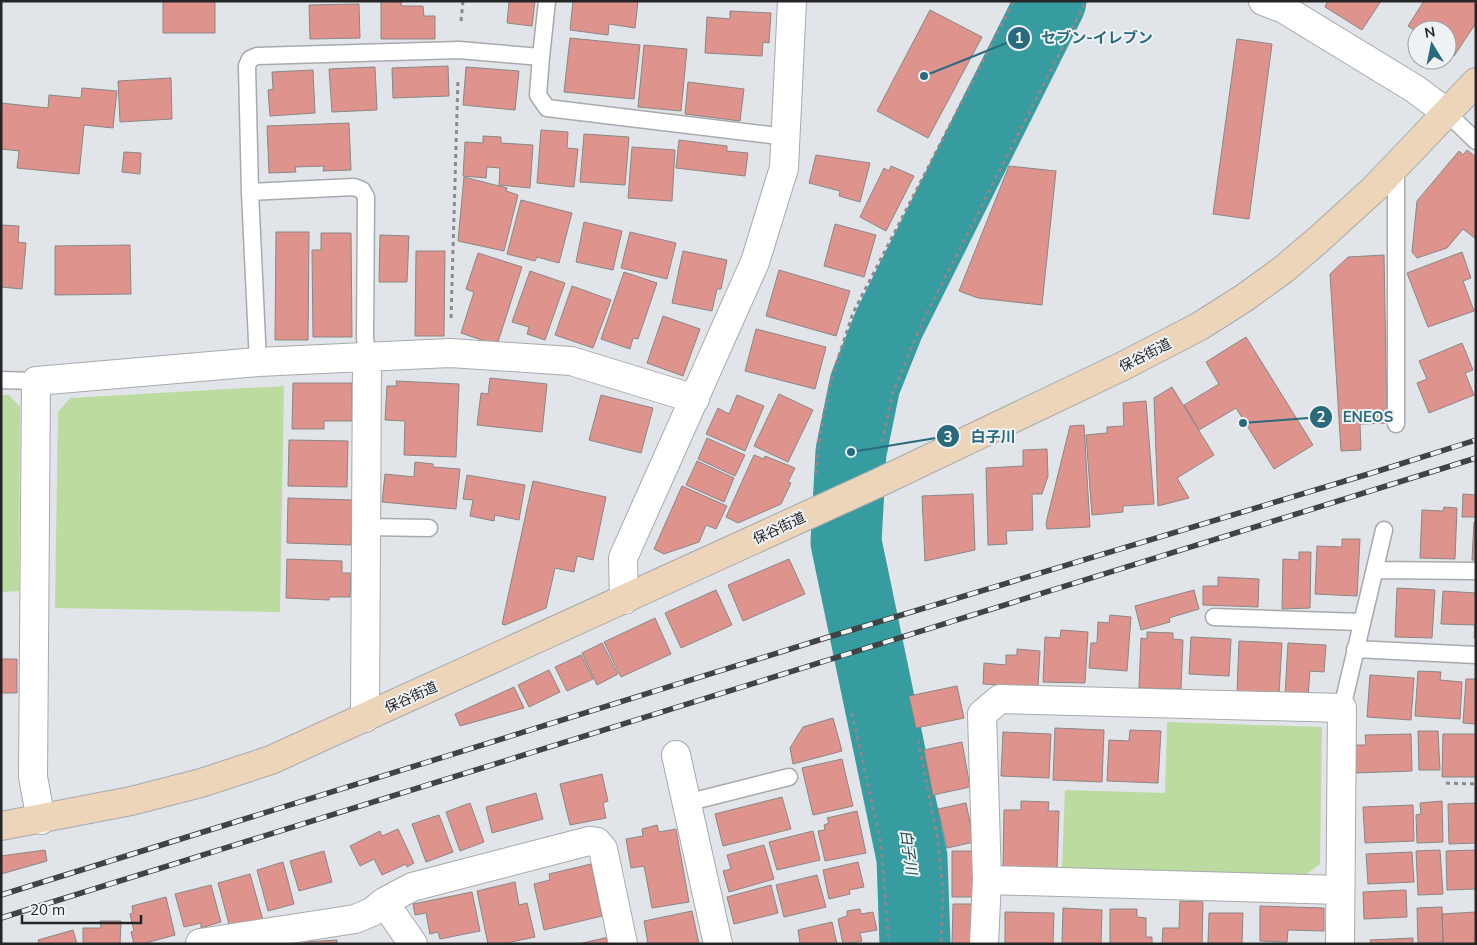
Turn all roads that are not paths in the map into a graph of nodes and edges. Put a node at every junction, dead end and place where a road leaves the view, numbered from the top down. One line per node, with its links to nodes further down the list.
1 (547, 1): 4 (lane)
2 (792, 1): 7 (street)
3 (1263, 1): 6 (street)
4 (541, 58): 7 (lane); 10 (lane)
5 (1476, 82): 6 (main road, 保谷街道)
6 (1447, 113): 8 (lane); 9 (main road, 保谷街道)
7 (787, 137): 15 (street)
8 (1476, 141)
9 (1396, 167): 16 (lane); 22 (main road, 保谷街道)
10 (250, 192): 11 (lane); 12 (lane)
11 (366, 357): 12 (street); 15 (street); 17 (street)
12 (258, 362): 14 (street)
13 (1, 380): 14 (lane)
14 (36, 381): 32 (street)
15 (695, 399): 22 (street)
16 (1396, 424)
17 (366, 527): 18 (lane); 28 (street)
18 (429, 528)
19 (1384, 530): 20 (lane)
20 (1376, 570): 21 (lane); 24 (lane)
21 (1476, 572)
22 (624, 600): 28 (main road, 保谷街道)
23 (1214, 617): 24 (lane)
24 (1362, 622): 25 (lane)
25 (1355, 649): 26 (lane); 27 (lane)
26 (1476, 655)
27 (1342, 708): 34 (street); 35 (street)
28 (365, 718): 32 (main road, 保谷街道)
29 (676, 755): 31 (street)
30 (789, 777): 31 (lane)
31 (686, 803): 40 (street)
32 (40, 820): 33 (main road, 保谷街道)
33 (1, 826)
34 (987, 880): 35 (street); 41 (street)
35 (1340, 890): 42 (street)
36 (384, 902): 37 (street); 38 (street); 39 (street)
37 (200, 943)
38 (413, 944)
39 (623, 944)
40 (718, 944)
41 (984, 944)
42 (1340, 944)

